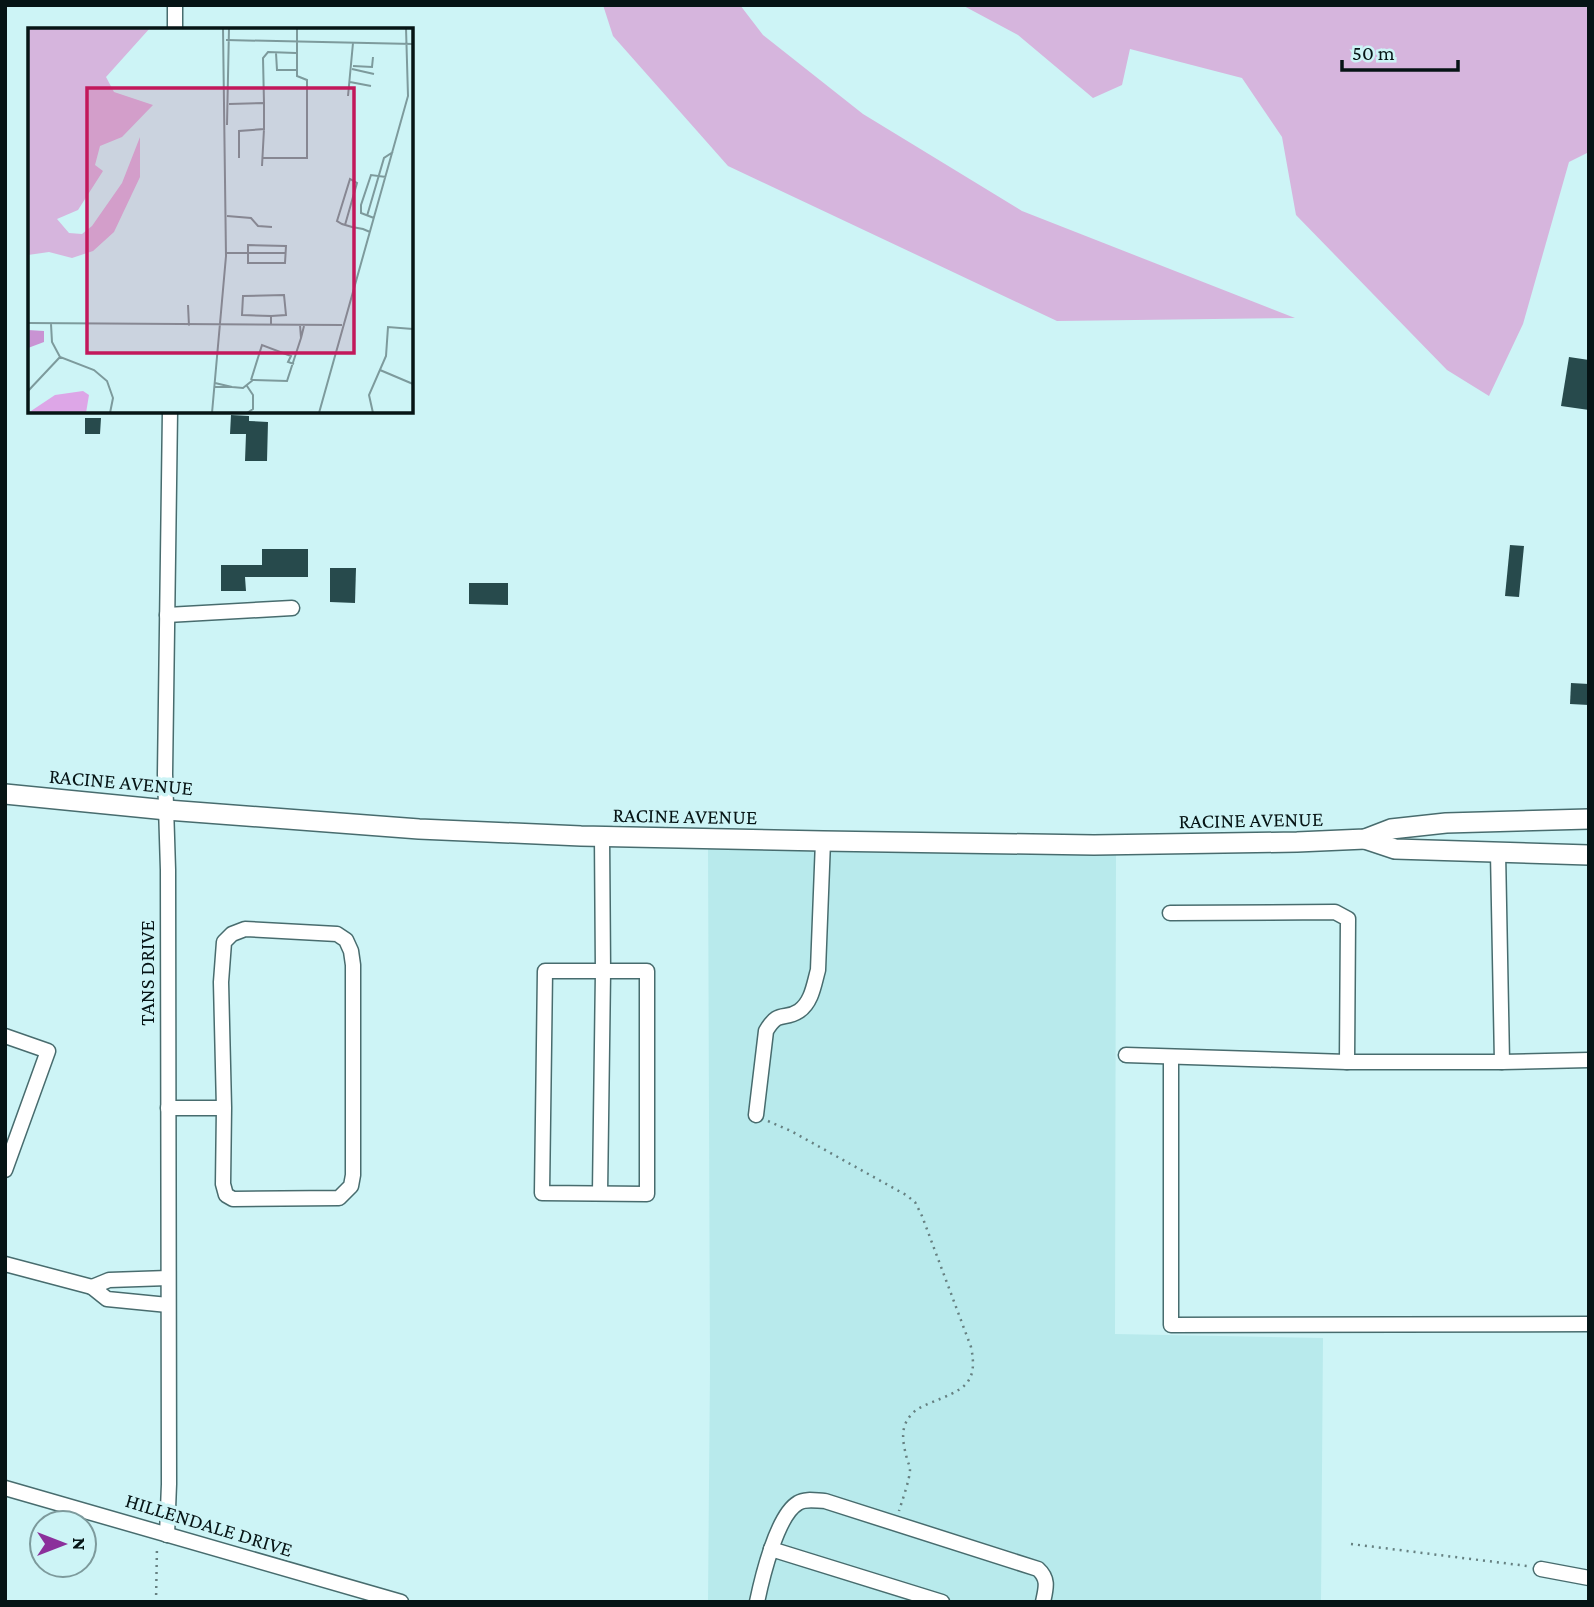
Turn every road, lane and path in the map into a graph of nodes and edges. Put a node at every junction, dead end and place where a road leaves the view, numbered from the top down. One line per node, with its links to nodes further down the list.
1 (175, 5): 2 (street)
2 (175, 28)
3 (170, 413): 5 (street, TANS DRIVE)
4 (292, 608): 5 (street)
5 (167, 615): 7 (street, TANS DRIVE)
6 (5, 794): 7 (main road, RACINE AVENUE)
7 (167, 810): 9 (main road, RACINE AVENUE); 22 (street, TANS DRIVE)
8 (1589, 819): 10 (main road)
9 (602, 836): 11 (main road, RACINE AVENUE); 15 (street)
10 (1365, 839): 11 (main road, RACINE AVENUE); 12 (main road)
11 (823, 841): 24 (street)
12 (1498, 852): 13 (main road); 21 (street)
13 (1589, 855)
14 (1170, 913): 20 (street)
15 (603, 972): 26 (street); 26 (street); 26 (street)
16 (5, 1036): 25 (street)
17 (1126, 1055): 18 (street)
18 (1171, 1056): 20 (street); 31 (street)
19 (1589, 1060): 21 (street)
20 (1347, 1062): 21 (street)
21 (1502, 1062)
22 (168, 1108): 23 (street); 28 (street, TANS DRIVE)
23 (224, 1108): 23 (street)
24 (756, 1115): 33 (path)
25 (5, 1170)
26 (600, 1193)
27 (5, 1264): 29 (street)
28 (168, 1278): 29 (street); 30 (street, TANS DRIVE)
29 (92, 1287): 30 (street)
30 (168, 1305): 34 (street, TANS DRIVE)
31 (1589, 1324)
32 (5, 1488): 34 (street, HILLENDALE DRIVE)
33 (895, 1523): 36 (street); 43 (street)
34 (162, 1533): 39 (path); 40 (street, HILLENDALE DRIVE)
35 (1351, 1545): 37 (path)
36 (771, 1549): 41 (street); 42 (street)
37 (1541, 1569): 38 (street)
38 (1589, 1578)
39 (156, 1602)
40 (401, 1602)
41 (757, 1602)
42 (942, 1602)
43 (1043, 1602)

